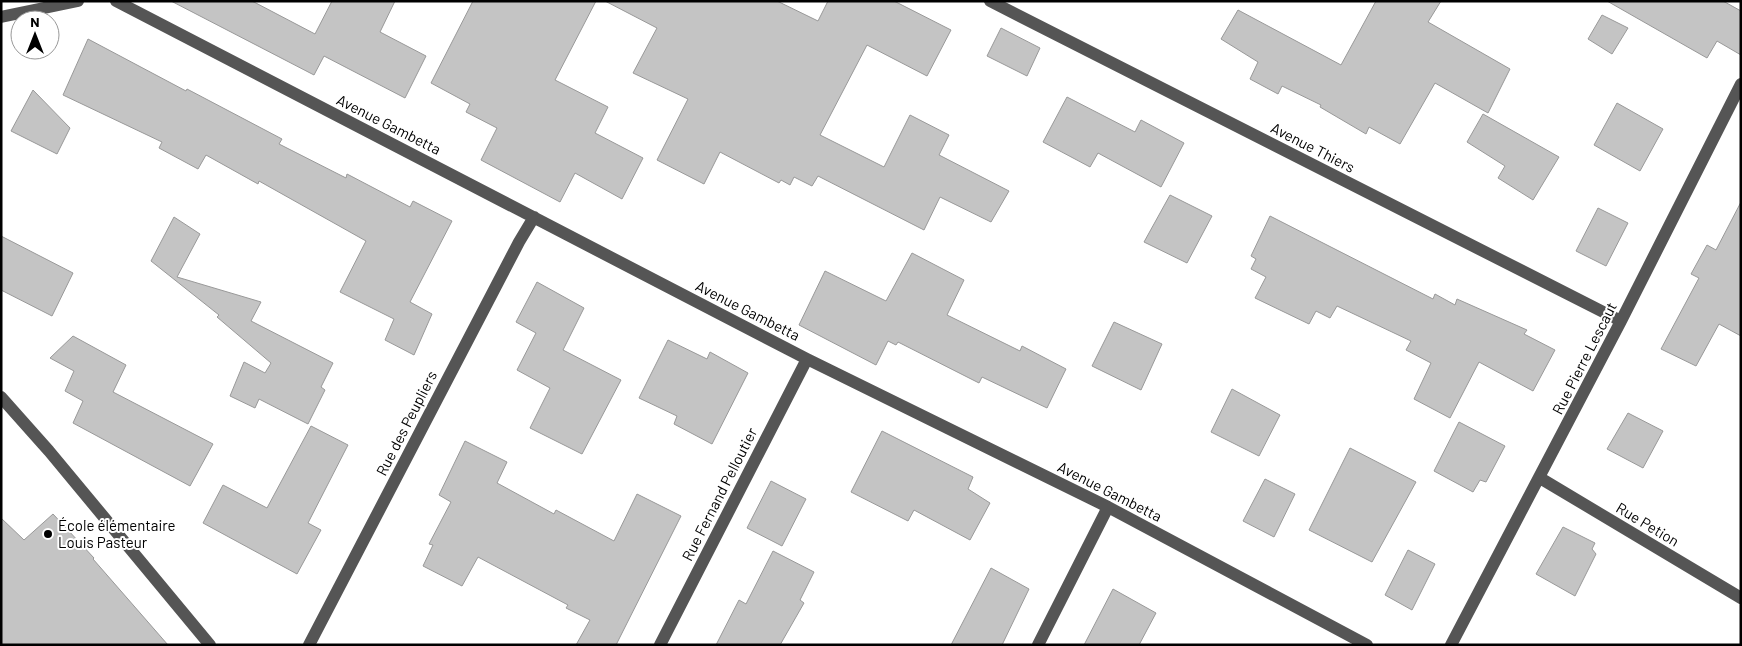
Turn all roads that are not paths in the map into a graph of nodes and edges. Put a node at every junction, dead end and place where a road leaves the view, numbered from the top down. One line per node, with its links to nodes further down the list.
1 (78, 1): 4 (street)
2 (116, 1): 6 (street, Avenue Gambetta)
3 (990, 1): 7 (street, Avenue Thiers)
4 (1, 17)
5 (1741, 84): 7 (street, Rue Pierre Lescaut)
6 (534, 216): 8 (street, Avenue Gambetta); 14 (street, Rue des Peupliers)
7 (1621, 321): 10 (street, Rue Pierre Lescaut)
8 (808, 358): 11 (street, Avenue Gambetta); 15 (street, Rue Fernand Pelloutier)
9 (1, 397): 13 (street)
10 (1540, 478): 12 (street, Rue Petion); 18 (street, Rue Pierre Lescaut)
11 (1108, 507): 16 (street); 17 (street, Avenue Gambetta)
12 (1741, 598)
13 (210, 645)
14 (309, 645)
15 (660, 645)
16 (1038, 645)
17 (1367, 645)
18 (1451, 645)

